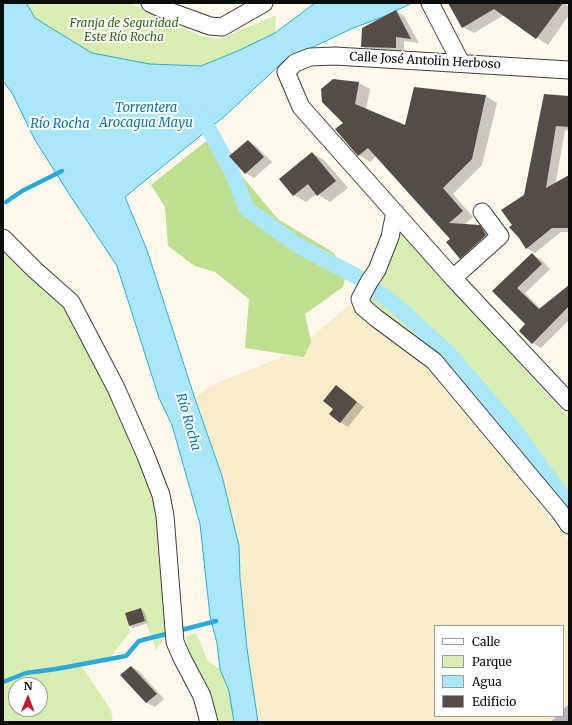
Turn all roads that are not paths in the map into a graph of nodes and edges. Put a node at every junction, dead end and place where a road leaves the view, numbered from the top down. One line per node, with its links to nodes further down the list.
1 (150, 3): 2 (street)
2 (264, 3)
3 (430, 3): 4 (street)
4 (461, 63): 5 (street, Calle José Antolin Herboso); 6 (street, Calle José Antolin Herboso)
5 (569, 70)
6 (395, 212): 9 (street); 11 (street)
7 (482, 212): 9 (street)
8 (3, 238): 12 (street)
9 (453, 278): 10 (street)
10 (569, 402)
11 (569, 525)
12 (208, 722)

